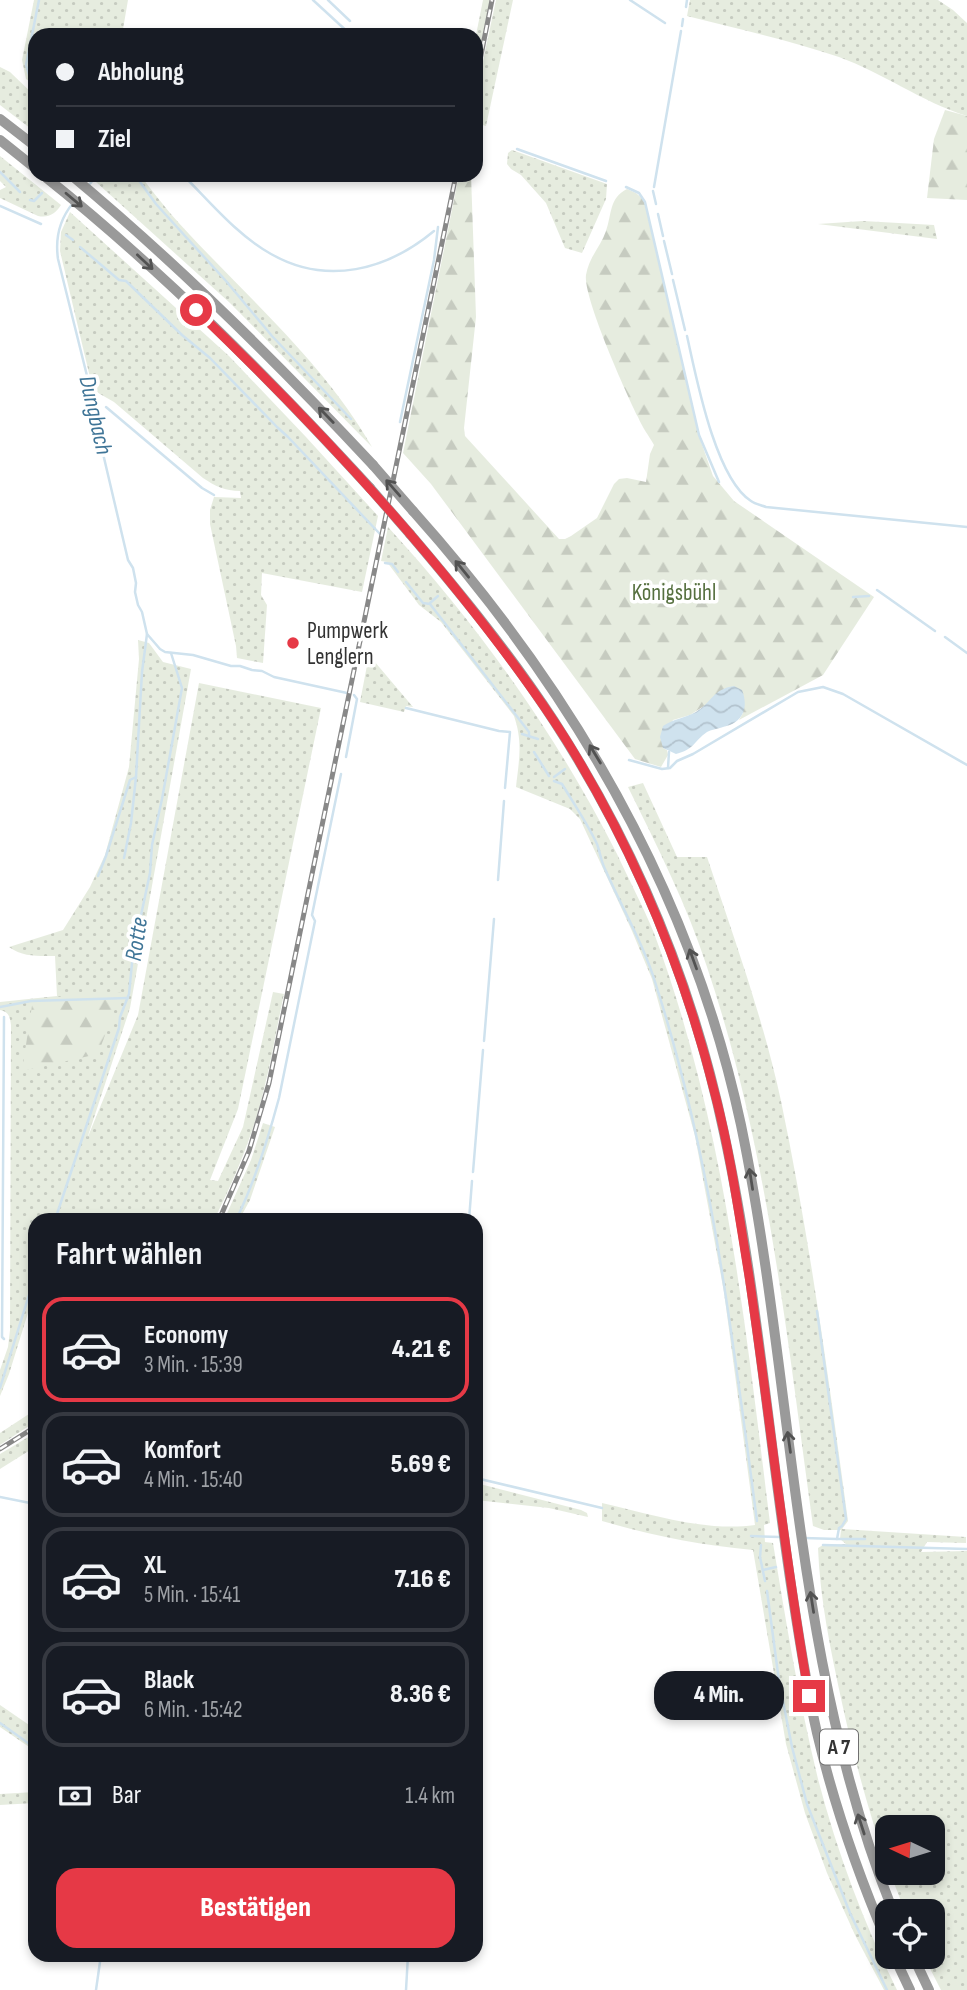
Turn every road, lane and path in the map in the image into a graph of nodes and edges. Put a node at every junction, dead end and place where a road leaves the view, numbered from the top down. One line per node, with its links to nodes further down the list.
1 (0, 119): 3 (highway)
2 (0, 140): 4 (highway)
3 (28, 141)
4 (28, 162)
5 (53, 182): 8 (highway, A 7, one-way to 8, bridge)
6 (79, 182): 7 (highway, A 7, one-way to 6, bridge)
7 (889, 1899)
8 (875, 1911)
9 (900, 1969): 11 (highway)
10 (919, 1969): 12 (highway)
11 (910, 1990)
12 (929, 1990)

